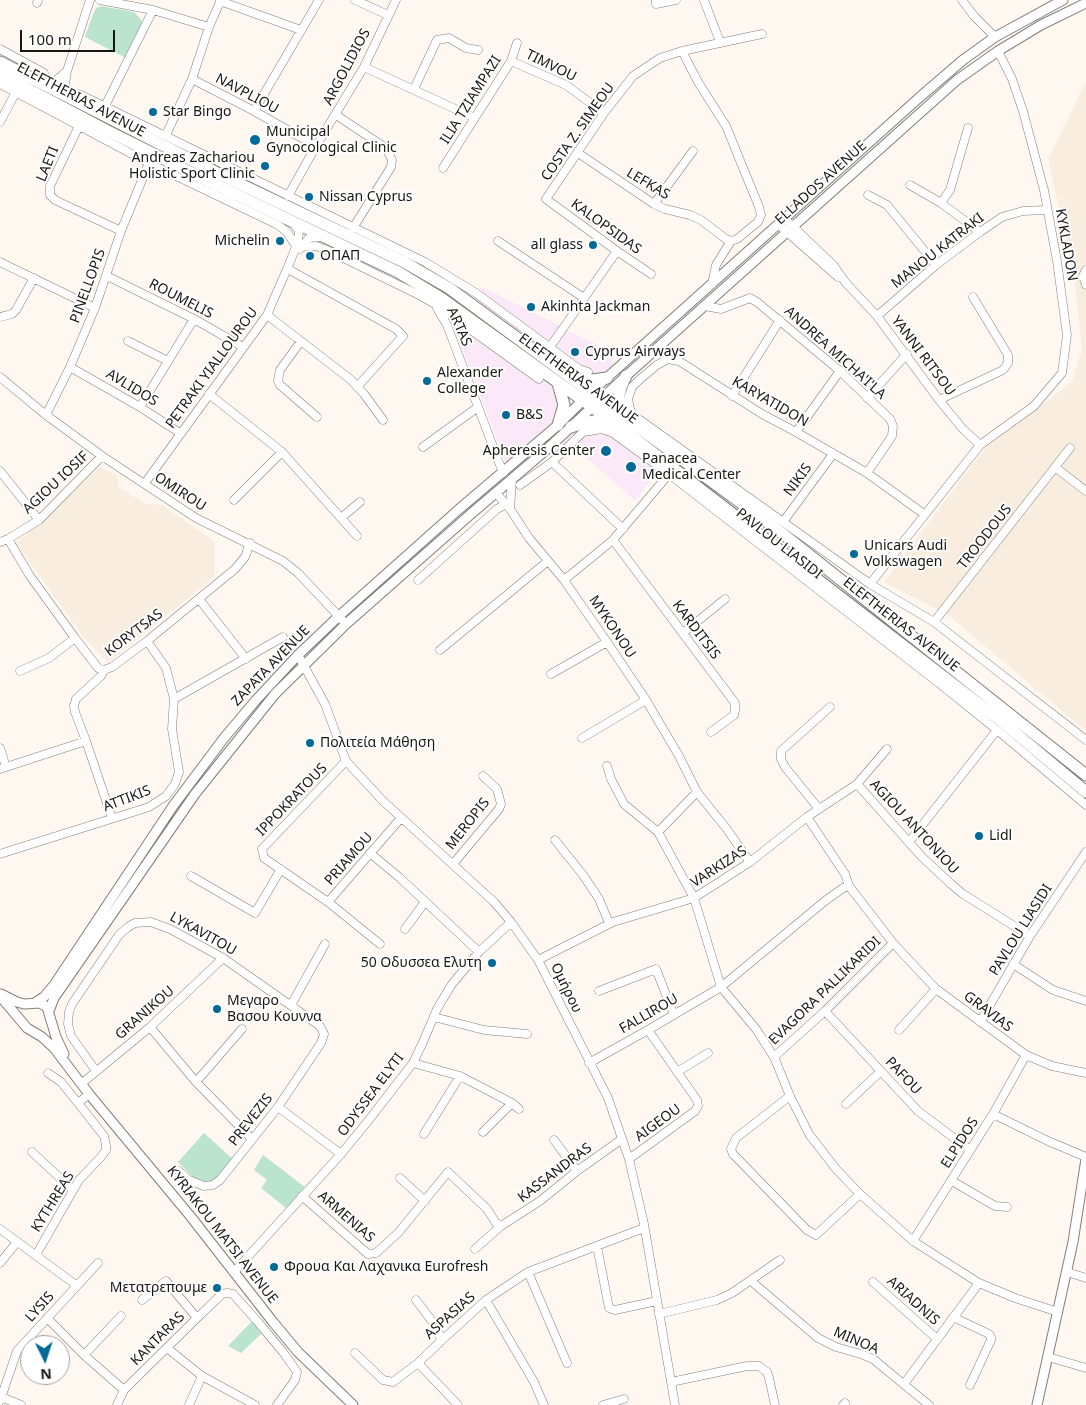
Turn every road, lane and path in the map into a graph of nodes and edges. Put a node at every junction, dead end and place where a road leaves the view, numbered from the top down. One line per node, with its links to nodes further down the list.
1 (90, 0): 28 (street)
2 (100, 0): 13 (street)
3 (220, 0): 15 (street); 16 (street)
4 (319, 0): 16 (street)
5 (355, 0): 14 (street)
6 (396, 0): 14 (street, ARGOLIDIOS)
7 (656, 0): 8 (street)
8 (676, 0)
9 (704, 0): 19 (street)
10 (962, 0): 18 (street)
11 (1063, 0): 18 (main road, ELLADOS AVENUE)
12 (1086, 3): 24 (main road, ELLADOS AVENUE)
13 (153, 10): 15 (street); 36 (street)
14 (388, 16): 27 (street, ARGOLIDIOS)
15 (209, 28): 31 (street)
16 (302, 30): 37 (street)
17 (762, 34): 19 (street, COSTA Z. SIMEOU)
18 (996, 37): 58 (main road, ELLADOS AVENUE)
19 (720, 42): 23 (street, COSTA Z. SIMEOU)
20 (517, 43): 25 (street, ILIA TZIAMPAZI)
21 (0, 49): 30 (street)
22 (478, 50): 33 (street)
23 (682, 51): 38 (street, COSTA Z. SIMEOU); 65 (street)
24 (998, 51): 56 (street, KYKLADON); 60 (main road, ELLADOS AVENUE)
25 (511, 61): 38 (street, TIMVOU); 40 (street, ILIA TZIAMPAZI)
26 (0, 62): 30 (highway, ELEFTHERIAS AVENUE)
27 (364, 67): 33 (street); 39 (street, ARGOLIDIOS)
28 (67, 71): 30 (street); 35 (street)
29 (0, 74): 57 (highway, ELEFTHERIAS AVENUE)
30 (43, 79): 35 (highway, ELEFTHERIAS AVENUE)
31 (192, 79): 37 (street, NAVPLIOU); 44 (street)
32 (0, 84): 34 (street)
33 (414, 89): 40 (street)
34 (16, 92): 41 (street); 42 (street)
35 (75, 96): 36 (street); 82 (highway, ELEFTHERIAS AVENUE)
36 (105, 106): 44 (street)
37 (254, 111): 45 (street, NAVPLIOU)
38 (604, 113): 47 (street, COSTA Z. SIMEOU)
39 (336, 115): 45 (street, ARGOLIDIOS); 59 (street)
40 (475, 118): 49 (street, ILIA TZIAMPAZI)
41 (0, 122)
42 (78, 126): 48 (street); 61 (street, LAETI)
43 (968, 128): 54 (street)
44 (166, 135): 52 (street)
45 (316, 146): 52 (street, ARGOLIDIOS)
46 (693, 151): 55 (street)
47 (578, 153): 53 (street, COSTA Z. SIMEOU); 55 (street, LEFKAS)
48 (149, 164): 61 (street, PINELLOPIS); 66 (street)
49 (443, 168)
50 (910, 186): 54 (street)
51 (868, 195): 69 (street)
52 (288, 196): 59 (street)
53 (546, 199): 67 (street, KALOPSIDAS)
54 (941, 202): 62 (street)
55 (654, 204): 65 (street, LEFKAS)
56 (1048, 210): 62 (street, MANOU KATRAKI); 121 (street, KYKLADON)
57 (291, 220): 63 (highway, ELEFTHERIAS AVENUE); 66 (street)
58 (782, 222): 60 (street, YANNI RITSOU); 75 (main road, ELLADOS AVENUE)
59 (353, 228): 82 (street)
60 (791, 230): 80 (main road, ELLADOS AVENUE); 84 (street, YANNI RITSOU)
61 (121, 231): 73 (street, PINELLOPIS)
62 (980, 232): 69 (street, MANOU KATRAKI)
63 (332, 240): 66 (street, PETRAKI YIALLOUROU); 102 (highway, ELEFTHERIAS AVENUE)
64 (498, 241): 78 (street)
65 (731, 241): 75 (street)
66 (299, 246): 70 (street, PETRAKI YIALLOUROU); 79 (street)
67 (617, 251): 72 (street, KALOPSIDAS); 78 (street)
68 (0, 262): 74 (street)
69 (936, 265): 84 (street, MANOU KATRAKI)
70 (289, 266): 83 (street, PETRAKI YIALLOUROU); 103 (street)
71 (1086, 270): 76 (street)
72 (651, 274)
73 (107, 276): 81 (street, PINELLOPIS); 86 (street, ROUMELIS)
74 (34, 278): 81 (street); 85 (street)
75 (712, 284): 100 (main road, ELLADOS AVENUE)
76 (1086, 285)
77 (973, 297): 108 (street)
78 (584, 298): 91 (street)
79 (435, 304): 101 (street); 111 (street, ARTAS)
80 (705, 306): 87 (street, ANDREA MICHA'I'LA); 99 (main road, ELLADOS AVENUE)
81 (95, 308): 94 (street, PINELLOPIS)
82 (496, 315): 91 (street); 97 (highway, ELEFTHERIAS AVENUE)
83 (267, 316): 89 (street); 90 (street, PETRAKI YIALLOUROU)
84 (877, 316): 92 (street, YANNI RITSOU)
85 (0, 317)
86 (194, 319): 90 (street, ROUMELIS); 93 (street)
87 (780, 320): 95 (street, ANDREA MICHA'I'LA); 106 (street)
88 (128, 341): 93 (street)
89 (301, 342): 103 (street); 113 (street)
90 (243, 347): 104 (street, PETRAKI YIALLOUROU)
91 (550, 347): 96 (street)
92 (907, 354): 107 (street); 108 (street, YANNI RITSOU)
93 (168, 361): 110 (street)
94 (70, 367): 110 (street, AVLIDOS); 112 (street, PINELLOPIS)
95 (840, 371): 107 (street, ANDREA MICHA'I'LA); 119 (street)
96 (588, 372)
97 (567, 375): 100 (highway); 105 (highway, ELEFTHERIAS AVENUE)
98 (0, 376): 112 (street, OMIROU)
99 (626, 376): 105 (main road, ELLADOS AVENUE); 114 (highway)
100 (607, 378): 105 (main road, ELLADOS AVENUE)
101 (539, 379)
102 (558, 383): 109 (highway, ELEFTHERIAS AVENUE); 116 (highway)
103 (357, 387): 115 (street)
104 (209, 394): 120 (street, PETRAKI YIALLOUROU); 124 (street)
105 (596, 395): 109 (main road, ELLADOS AVENUE); 114 (highway, ELEFTHERIAS AVENUE)
106 (732, 396): 114 (street, KARYATIDON); 119 (street, KARYATIDON)
107 (867, 398): 131 (street, ANDREA MICHA'I'LA)
108 (939, 400): 121 (street, YANNI RITSOU)
109 (588, 405): 116 (main road, ZAPATA AVENUE); 117 (main road, ZAPATA AVENUE); 118 (highway, ELEFTHERIAS AVENUE)
110 (140, 407): 120 (street, AVLIDOS)
111 (478, 407): 122 (street); 130 (street, ARTAS)
112 (46, 415): 126 (street, OMIROU)
113 (317, 417)
114 (632, 418): 143 (street); 187 (highway, ELEFTHERIAS AVENUE)
115 (384, 420)
116 (558, 425): 130 (main road, ZAPATA AVENUE)
117 (571, 427): 118 (highway); 133 (main road, ZAPATA AVENUE)
118 (620, 427): 159 (highway, ELEFTHERIAS AVENUE)
119 (796, 432): 125 (street, KARYATIDON)
120 (180, 433): 134 (street, PETRAKI YIALLOUROU)
121 (980, 445): 140 (street, KYKLADON)
122 (424, 447)
123 (1070, 448): 128 (street, TROODOUS)
124 (282, 452): 137 (street); 141 (street)
125 (833, 454): 131 (street, KARYATIDON); 143 (street, NIKIS)
126 (102, 456): 134 (street, OMIROU); 142 (street, AGIOU IOSIF)
127 (552, 462): 132 (street, PAVLOU LIASIDI); 133 (street, PAVLOU LIASIDI); 144 (street)
128 (1055, 467): 135 (street); 157 (street, TROODOUS)
129 (0, 471): 142 (street)
130 (503, 473): 156 (main road, ZAPATA AVENUE)
131 (867, 473): 140 (street, KARYATIDON)
132 (669, 474): 144 (street); 159 (street, PAVLOU LIASIDI)
133 (516, 482): 136 (main road, ZAPATA AVENUE); 139 (street)
134 (145, 483): 149 (street, OMIROU)
135 (1086, 491)
136 (496, 493): 139 (street, MYKONOU); 158 (main road, ZAPATA AVENUE)
137 (234, 500)
138 (360, 502): 141 (street)
139 (508, 506): 150 (street, MYKONOU); 151 (street)
140 (924, 514): 153 (street, KYKLADON)
141 (341, 518): 145 (street)
142 (39, 520): 146 (street, AGIOU IOSIF)
143 (783, 522): 153 (street)
144 (623, 528): 147 (street)
145 (357, 536)
146 (8, 539): 148 (street, AGIOU IOSIF); 162 (street, KORYTSAS)
147 (613, 540): 152 (street); 160 (street, KARDITSIS)
148 (0, 542)
149 (250, 543): 154 (street, KORYTSAS); 156 (street, OMIROU)
150 (548, 561): 152 (street, MYKONOU); 165 (street)
151 (418, 580)
152 (564, 580): 164 (street, MYKONOU)
153 (870, 584): 157 (street)
154 (199, 598): 163 (street, KORYTSAS); 169 (street)
155 (725, 599): 160 (street)
156 (339, 616): 158 (street, OMIROU); 166 (main road, ZAPATA AVENUE)
157 (934, 622): 180 (street)
158 (346, 624): 170 (main road, ZAPATA AVENUE)
159 (878, 631): 167 (street, PAVLOU LIASIDI); 168 (highway, ELEFTHERIAS AVENUE)
160 (683, 633): 178 (street, KARDITSIS)
161 (283, 637): 169 (street)
162 (74, 638): 171 (street, KORYTSAS); 172 (street)
163 (147, 641): 171 (street, KORYTSAS); 174 (street, ATTIKIS)
164 (607, 642): 173 (street); 175 (street, MYKONOU)
165 (440, 650)
166 (298, 655): 170 (street, Ομήρου); 228 (main road, ZAPATA AVENUE)
167 (903, 656): 168 (street); 177 (street, PAVLOU LIASIDI)
168 (916, 656): 191 (highway, ELEFTHERIAS AVENUE)
169 (246, 659): 174 (street)
170 (305, 665): 184 (street, Ομήρου); 231 (main road, ZAPATA AVENUE)
171 (104, 670): 181 (street)
172 (20, 671)
173 (551, 674)
174 (174, 699): 194 (street, ATTIKIS)
175 (646, 700): 179 (street); 190 (street, MYKONOU)
176 (830, 707): 193 (street)
177 (997, 730): 192 (street, PAVLOU LIASIDI); 199 (street)
178 (712, 732)
179 (582, 738)
180 (1086, 740)
181 (86, 741): 186 (street); 194 (street)
182 (0, 748): 186 (street)
183 (887, 749): 189 (street, VARKIZAS)
184 (346, 761): 195 (street, Ομήρου); 203 (street, IPPOKRATOUS)
185 (607, 766): 197 (street)
186 (3, 768)
187 (1086, 775)
188 (484, 776): 205 (street, MEROPIS)
189 (857, 784): 193 (street, VARKIZAS); 199 (street, AGIOU ANTONIOU)
190 (697, 792): 197 (street); 204 (street, MYKONOU)
191 (1086, 792)
192 (1086, 805)
193 (819, 809): 196 (street, VARKIZAS)
194 (112, 818): 202 (street, ATTIKIS)
195 (401, 818): 201 (street, PRIAMOU); 205 (street, Ομήρου)
196 (807, 818): 204 (street, VARKIZAS); 208 (street, GRAVIAS)
197 (658, 832): 209 (street)
198 (555, 840): 213 (street)
199 (909, 842): 215 (street, AGIOU ANTONIOU)
200 (1086, 852): 215 (street, PAVLOU LIASIDI)
201 (370, 853): 210 (street, PRIAMOU); 211 (street)
202 (0, 854)
203 (264, 858): 206 (street, PRIAMOU)
204 (750, 862): 209 (street, VARKIZAS)
205 (453, 864): 212 (street, Ομήρου)
206 (281, 869): 207 (street); 210 (street, PRIAMOU)
207 (191, 876)
208 (849, 886): 216 (street, GRAVIAS); 223 (street)
209 (694, 898): 213 (street, VARKIZAS); 223 (street)
210 (328, 902): 218 (street)
211 (425, 902): 214 (street); 219 (street)
212 (511, 922): 219 (street, ODYSSEA ELYTI); 221 (street, Ομήρου)
213 (609, 923): 221 (street, VARKIZAS)
214 (405, 928)
215 (1030, 936): 222 (street, PAVLOU LIASIDI)
216 (893, 943): 224 (street, GRAVIAS); 230 (street, EVAGORA PALLIKARIDI)
217 (325, 944): 229 (street)
218 (380, 944)
219 (479, 952): 233 (street, ODYSSEA ELYTI)
220 (223, 958): 229 (street, LYKAVITOU); 236 (street, GRANIKOU); 248 (street, LYKAVITOU)
221 (538, 960): 247 (street, Ομήρου)
222 (1013, 964): 227 (street); 235 (street, PAVLOU LIASIDI)
223 (722, 986): 232 (street, FALLIROU); 245 (street)
224 (936, 988): 235 (street, GRAVIAS); 239 (street)
225 (599, 991): 232 (street)
226 (0, 995): 228 (main road, KYRIAKOU MATSI AVENUE); 234 (main road, KYRIAKOU MATSI AVENUE)
227 (1086, 1002)
228 (33, 1003): 231 (main road, KYRIAKOU MATSI AVENUE); 234 (main road)
229 (291, 1005): 241 (street, LYKAVITOU)
230 (825, 1012): 245 (street, EVAGORA PALLIKARIDI); 249 (street, PAFOU)
231 (50, 1015): 240 (main road); 254 (main road, KYRIAKOU MATSI AVENUE)
232 (674, 1015): 238 (street, FALLIROU)
233 (434, 1017): 242 (street); 246 (street, ODYSSEA ELYTI)
234 (23, 1022): 240 (main road, KYRIAKOU MATSI AVENUE)
235 (980, 1022): 244 (street, GRAVIAS)
236 (150, 1028): 248 (street, GRANIKOU); 255 (street)
237 (242, 1029): 255 (street)
238 (648, 1030): 247 (street, FALLIROU); 250 (street, AIGEOU)
239 (899, 1030)
240 (34, 1031): 254 (main road, KYRIAKOU MATSI AVENUE)
241 (324, 1034): 261 (street, PREVEZIS)
242 (527, 1034)
243 (708, 1053): 250 (street)
244 (1026, 1055): 252 (street, GRAVIAS); 263 (street, ELPIDOS)
245 (774, 1057): 257 (street)
246 (413, 1063): 253 (street); 271 (street, ODYSSEA ELYTI)
247 (589, 1063): 267 (street, Ομήρου)
248 (96, 1071): 254 (street, GRANIKOU)
249 (881, 1071): 260 (street); 269 (street, PAFOU)
250 (678, 1072): 273 (street, AIGEOU)
251 (48, 1073): 258 (street)
252 (1086, 1073)
253 (460, 1076): 259 (street); 265 (street)
254 (79, 1080): 256 (main road, KYRIAKOU MATSI AVENUE)
255 (196, 1082): 266 (street)
256 (89, 1094): 258 (street); 294 (main road, KYRIAKOU MATSI AVENUE)
257 (790, 1096): 279 (street); 279 (street)
258 (78, 1102): 278 (street, KYTHREAS)
259 (512, 1103): 262 (street); 264 (street)
260 (846, 1104)
261 (278, 1107): 266 (street, PREVEZIS); 271 (street)
262 (519, 1109)
263 (993, 1114): 269 (street, ELPIDOS); 272 (street)
264 (483, 1132)
265 (424, 1134)
266 (252, 1139): 275 (street, PREVEZIS)
267 (622, 1139): 273 (street, Ομήρου); 274 (street, KASSANDRAS)
268 (554, 1140): 274 (street)
269 (970, 1150): 277 (street, ELPIDOS)
270 (32, 1152): 278 (street)
271 (342, 1154): 280 (street, ODYSSEA ELYTI)
272 (1086, 1158): 296 (main road)
273 (629, 1159): 284 (street, Ομήρου)
274 (577, 1170): 283 (street, KASSANDRAS)
275 (178, 1171)
276 (400, 1178): 281 (street)
277 (952, 1181): 282 (street); 286 (street, ELPIDOS)
278 (73, 1190): 290 (street, KYTHREAS)
279 (860, 1194): 286 (street)
280 (302, 1196): 281 (street, ARMENIAS); 294 (street, ODYSSEA ELYTI)
281 (425, 1201): 283 (street, ARMENIAS)
282 (1007, 1207)
283 (501, 1226): 289 (street, KASSANDRAS)
284 (644, 1228): 288 (street, ASPASIAS); 305 (street, Ομήρου)
285 (0, 1229): 287 (street)
286 (913, 1241): 300 (street)
287 (18, 1242): 290 (street); 292 (street)
288 (597, 1246): 295 (street, ASPASIAS); 305 (street)
289 (475, 1249)
290 (36, 1255): 301 (street)
291 (780, 1260): 298 (street)
292 (0, 1263)
293 (98, 1263): 301 (street, LYSIS)
294 (234, 1272): 308 (main road, KYRIAKOU MATSI AVENUE)
295 (528, 1272): 304 (street, ASPASIAS); 320 (street)
296 (1067, 1272): 297 (street); 306 (main road)
297 (1086, 1278)
298 (751, 1281): 307 (street); 325 (street, MINOA)
299 (873, 1282): 314 (street, ARIADNIS)
300 (979, 1283): 306 (street); 310 (street, ARIADNIS)
301 (76, 1285): 311 (street, LYSIS)
302 (142, 1300): 312 (street)
303 (416, 1300): 315 (street)
304 (486, 1300): 315 (street, ASPASIAS); 338 (street)
305 (657, 1301): 307 (street, Ομήρου)
306 (1058, 1312): 319 (main road)
307 (659, 1314): 324 (street, Ομήρου)
308 (268, 1315): 313 (street); 331 (main road, KYRIAKOU MATSI AVENUE)
309 (121, 1316): 318 (street)
310 (953, 1317): 314 (street, ARIADNIS); 326 (street, ARIADNIS)
311 (47, 1318): 318 (street); 329 (street, LYSIS)
312 (197, 1318): 313 (street, KANTARAS); 316 (street, KANTARAS)
313 (258, 1322): 336 (street)
314 (936, 1338): 325 (street, ARIADNIS)
315 (441, 1341): 321 (street, ASPASIAS)
316 (167, 1348): 323 (street); 327 (street, KANTARAS)
317 (355, 1353): 321 (street, ASPASIAS)
318 (84, 1355): 327 (street)
319 (1048, 1357): 322 (street); 344 (main road)
320 (567, 1363)
321 (418, 1364): 337 (street)
322 (1086, 1368)
323 (202, 1376): 334 (street); 335 (street)
324 (671, 1382): 340 (street, Ομήρου); 341 (street)
325 (904, 1384): 328 (street, MINOA)
326 (970, 1385)
327 (124, 1390): 333 (street, KANTARAS)
328 (921, 1398): 342 (street); 343 (street, MINOA)
329 (1, 1399): 332 (street)
330 (624, 1399): 339 (street)
331 (350, 1404)
332 (21, 1405)
333 (117, 1405)
334 (189, 1405)
335 (255, 1405)
336 (277, 1405)
337 (458, 1405)
338 (544, 1405)
339 (602, 1405)
340 (675, 1405)
341 (775, 1405)
342 (914, 1405)
343 (929, 1405)
344 (1037, 1405)

